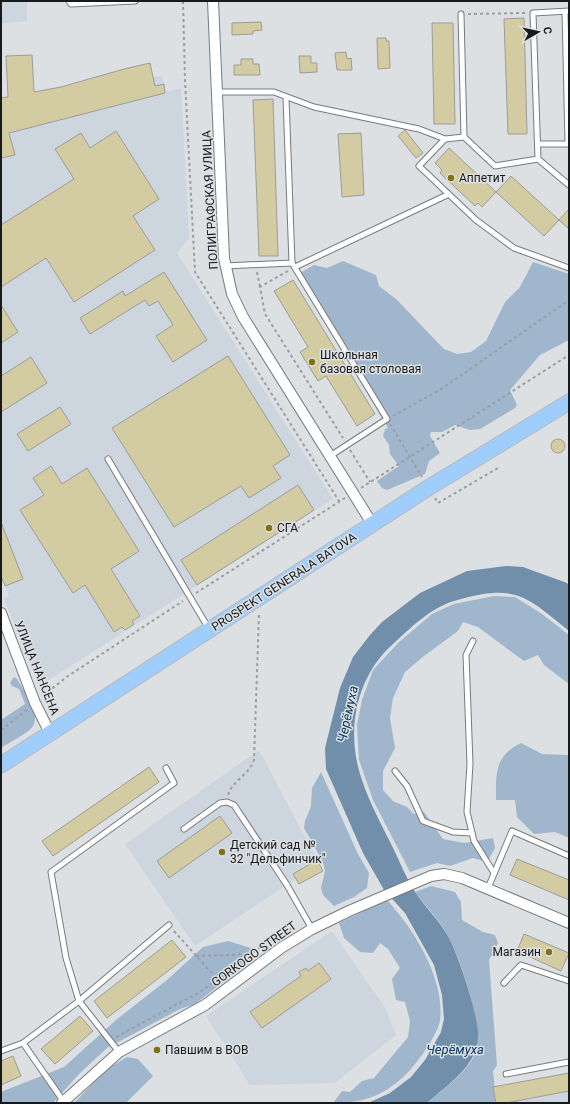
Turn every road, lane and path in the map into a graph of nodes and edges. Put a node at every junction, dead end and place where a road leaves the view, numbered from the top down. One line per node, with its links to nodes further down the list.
1 (69, 1): 2 (lane)
2 (135, 1)
3 (213, 1): 7 (street, ПОЛИГРАФСКАЯ УЛИЦА)
4 (533, 12): 5 (lane); 6 (path); 11 (lane)
5 (567, 12): 11 (lane)
6 (461, 14): 9 (lane)
7 (217, 92): 8 (lane); 17 (street, ПОЛИГРАФСКАЯ УЛИЦА)
8 (286, 98): 10 (lane); 16 (lane)
9 (464, 137): 10 (lane); 12 (lane)
10 (445, 139): 14 (lane)
11 (538, 144): 12 (lane)
12 (538, 159): 13 (lane)
13 (569, 185)
14 (447, 194): 16 (lane); 18 (lane)
15 (256, 265): 16 (lane); 17 (lane); 19 (path)
16 (293, 265): 19 (path); 23 (lane)
17 (225, 266): 25 (street, ПОЛИГРАФСКАЯ УЛИЦА)
18 (569, 268)
19 (260, 287): 24 (path)
20 (569, 300): 23 (path)
21 (569, 355): 27 (path)
22 (569, 402): 29 (main road, PROSPEKT GENERALA BATOVA)
23 (387, 419): 24 (lane)
24 (347, 445): 25 (lane); 27 (path)
25 (329, 456): 28 (street, ПОЛИГРАФСКАЯ УЛИЦА)
26 (108, 458): 30 (lane)
27 (370, 482): 28 (path)
28 (353, 493): 29 (street, ПОЛИГРАФСКАЯ УЛИЦА); 30 (path)
29 (373, 525): 31 (main road, PROSPEKT GENERALA BATOVA)
30 (190, 597): 33 (lane); 35 (path)
31 (260, 598): 33 (main road, PROSPEKT GENERALA BATOVA); 41 (path)
32 (1, 614): 35 (street, УЛИЦА НАНСЕНА)
33 (209, 630): 37 (main road, PROSPEKT GENERALA BATOVA)
34 (473, 641): 43 (lane)
35 (35, 703): 36 (path); 37 (street, УЛИЦА НАНСЕНА)
36 (1, 730)
37 (50, 733): 38 (main road, PROSPEKT GENERALA BATOVA)
38 (1, 765)
39 (166, 768): 55 (lane)
40 (395, 771): 43 (lane)
41 (227, 802): 42 (lane); 48 (lane)
42 (184, 829)
43 (472, 833): 45 (lane)
44 (569, 856): 45 (lane)
45 (494, 873): 46 (lane)
46 (488, 888): 47 (street, GORKOGO STREET); 48 (street, GORKOGO STREET)
47 (569, 923)
48 (310, 924): 50 (path); 59 (street, GORKOGO STREET)
49 (169, 925): 51 (path); 55 (lane)
50 (253, 953): 51 (path); 52 (path)
51 (196, 956): 52 (path)
52 (217, 980): 56 (path)
53 (569, 981): 54 (lane)
54 (504, 983)
55 (79, 1001): 56 (lane); 57 (lane)
56 (110, 1040): 59 (lane)
57 (23, 1043): 58 (lane); 62 (lane)
58 (1, 1051)
59 (119, 1052): 62 (street, GORKOGO STREET)
60 (569, 1062): 61 (lane)
61 (506, 1074)
62 (63, 1102)

